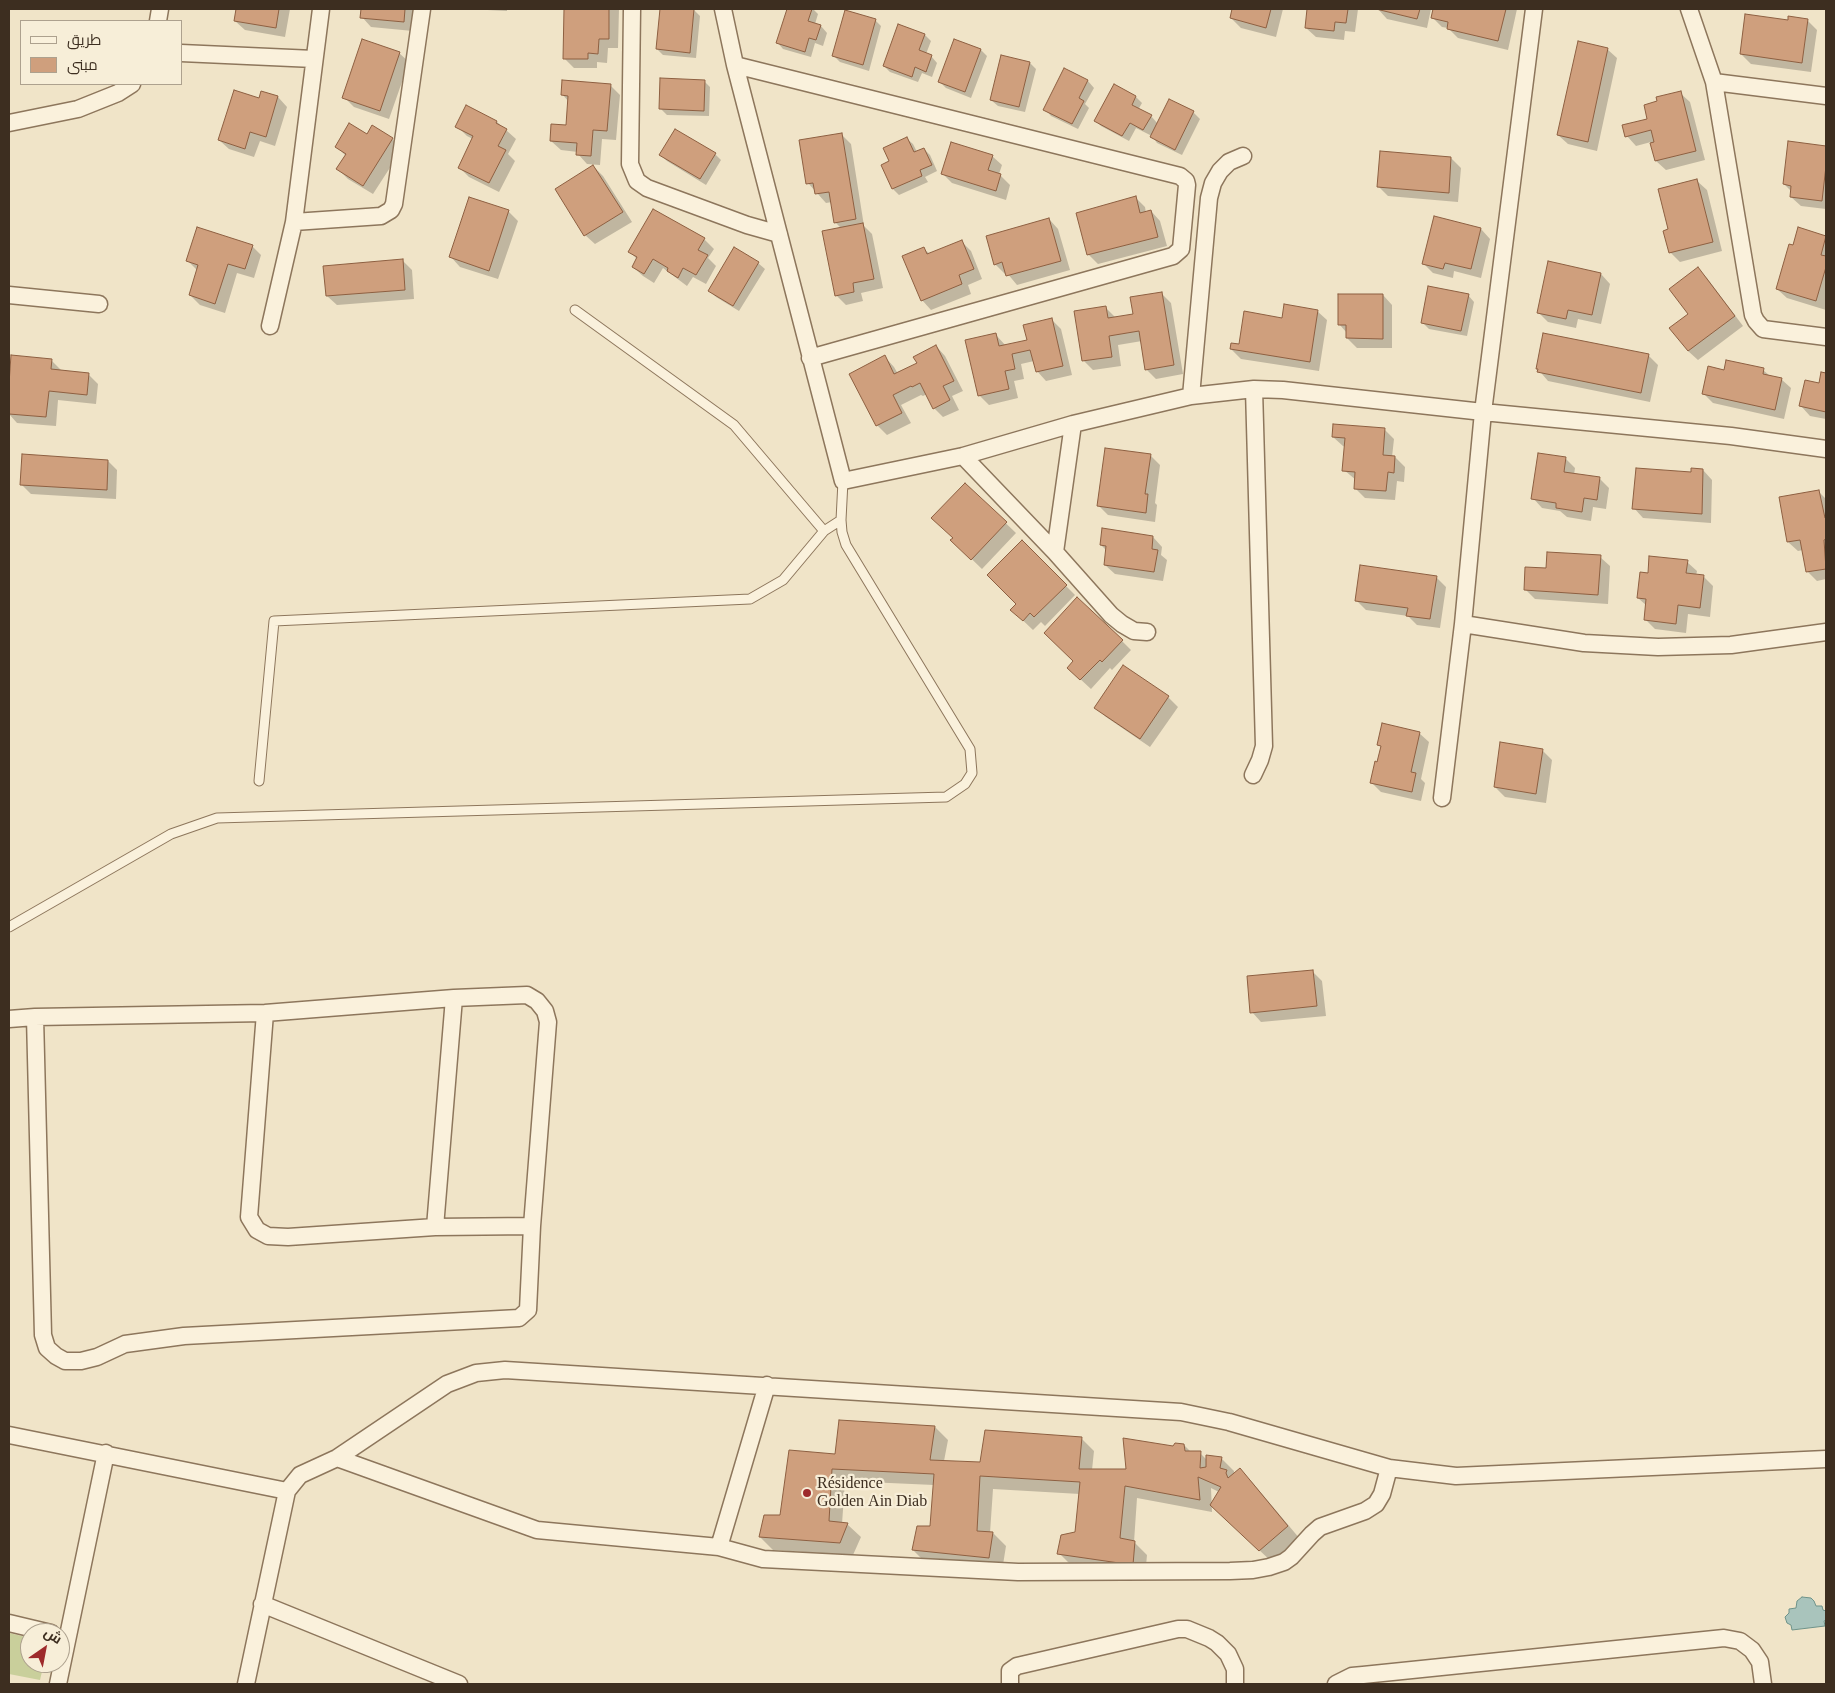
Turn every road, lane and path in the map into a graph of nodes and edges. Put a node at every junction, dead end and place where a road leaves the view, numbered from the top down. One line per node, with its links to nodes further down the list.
1 (321, 9): 8 (street)
2 (422, 9): 15 (street)
3 (632, 9): 16 (street)
4 (723, 9): 9 (street)
5 (1534, 9): 25 (street)
6 (1689, 9): 10 (street)
7 (182, 53): 8 (street)
8 (314, 60): 15 (street)
9 (734, 64): 16 (street); 22 (street)
10 (1714, 82): 12 (street); 21 (street)
11 (130, 85): 13 (street)
12 (1826, 96)
13 (9, 122)
14 (1243, 156): 24 (street)
15 (294, 222): 20 (street)
16 (779, 234): 22 (street)
17 (9, 295): 18 (street)
18 (99, 304)
19 (575, 310): 31 (lane)
20 (270, 326)
21 (1826, 337)
22 (810, 358): 29 (street)
23 (1254, 389): 24 (street); 25 (street); 36 (street)
24 (1191, 396): 26 (street)
25 (1484, 412): 27 (street); 33 (street)
26 (1073, 424): 28 (street); 32 (street)
27 (1826, 449)
28 (963, 456): 29 (street); 32 (street)
29 (842, 481): 30 (lane)
30 (841, 520): 31 (lane); 39 (lane)
31 (824, 531): 37 (lane)
32 (1055, 552): 34 (street)
33 (1463, 624): 35 (street); 38 (street)
34 (1147, 632)
35 (1826, 632)
36 (1253, 775)
37 (259, 781)
38 (1442, 798)
39 (9, 927)
40 (454, 998): 41 (street); 44 (street); 45 (street)
41 (265, 1013): 42 (street); 45 (street)
42 (35, 1017): 43 (street); 44 (street)
43 (9, 1019)
44 (532, 1226): 45 (street)
45 (435, 1227)
46 (767, 1386): 49 (street); 51 (street); 53 (street)
47 (9, 1435): 48 (street)
48 (106, 1453): 52 (street); 55 (street)
49 (337, 1458): 52 (street); 53 (street)
50 (1826, 1459): 51 (street)
51 (1389, 1468): 53 (street)
52 (287, 1490): 54 (street)
53 (719, 1547)
54 (262, 1604): 56 (street); 57 (street)
55 (67, 1623)
56 (246, 1684)
57 (459, 1684)
58 (1010, 1684): 59 (street)
59 (1235, 1684)
60 (1336, 1684): 61 (street)
61 (1763, 1684)

